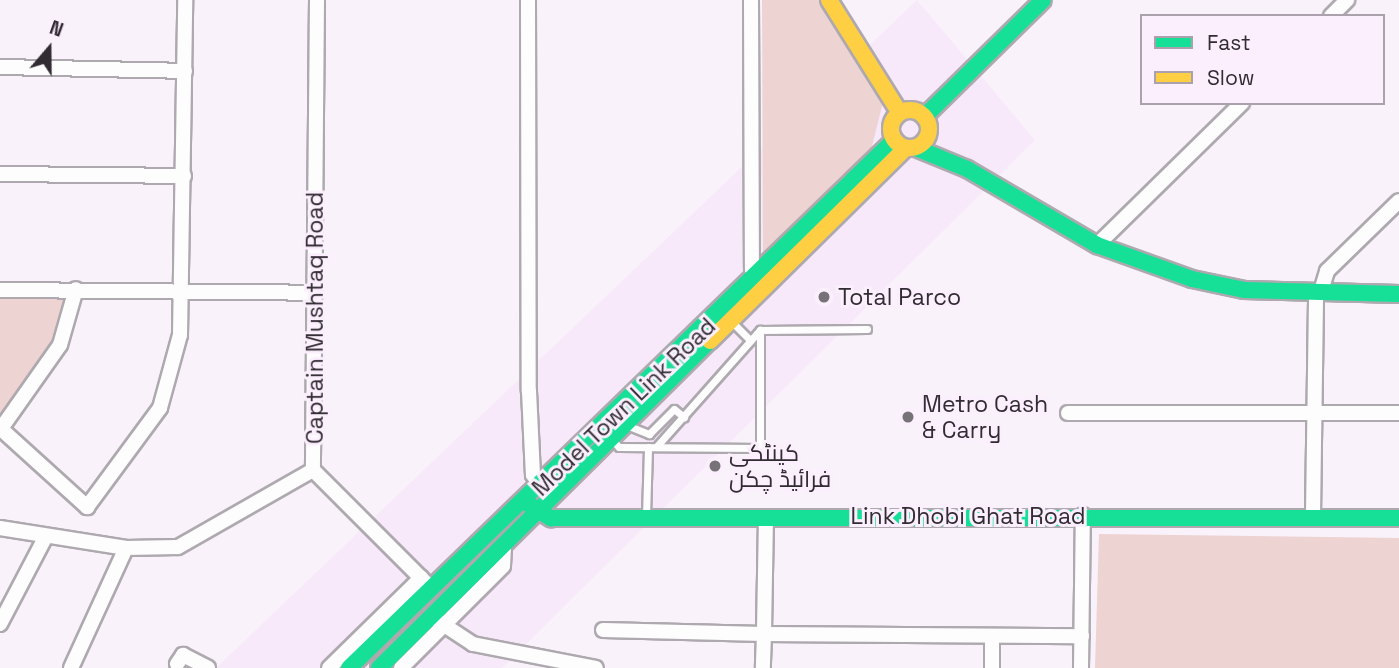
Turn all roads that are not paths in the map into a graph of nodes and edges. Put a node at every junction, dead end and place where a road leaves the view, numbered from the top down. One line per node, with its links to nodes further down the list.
1 (185, 0): 10 (street)
2 (317, 0): 25 (street, Captain Mushtaq Road)
3 (527, 0): 40 (street)
4 (751, 0): 20 (street)
5 (829, 0): 12 (street)
6 (1043, 0): 13 (street)
7 (1348, 0): 8 (street)
8 (1333, 14)
9 (0, 67): 10 (street)
10 (185, 71): 17 (street)
11 (1240, 105): 19 (street)
12 (900, 113): 13 (street); 14 (street)
13 (927, 124): 14 (street); 15 (street)
14 (905, 146): 15 (street); 20 (street, Model Town Link Road); 27 (street, Model Town Link Road)
15 (967, 169): 19 (street)
16 (0, 174): 17 (street)
17 (184, 176): 23 (street)
18 (1399, 201): 24 (street)
19 (1097, 245): 24 (street)
20 (759, 276): 40 (street, Model Town Link Road)
21 (0, 289): 22 (street)
22 (76, 289): 23 (street); 36 (street)
23 (182, 290): 25 (street); 36 (street)
24 (1319, 291): 26 (street); 32 (street)
25 (315, 293): 39 (street, Captain Mushtaq Road)
26 (1399, 294)
27 (734, 324): 30 (lane); 35 (street, Model Town Link Road)
28 (867, 328): 29 (lane)
29 (760, 330): 30 (lane); 38 (lane)
30 (750, 340): 34 (lane)
31 (1068, 413): 32 (street)
32 (1315, 413): 33 (street); 45 (street)
33 (1399, 413)
34 (684, 417): 35 (lane); 38 (lane)
35 (629, 426): 37 (street, Model Town Link Road)
36 (0, 429)
37 (613, 441): 38 (lane); 41 (street, Model Town Link Road)
38 (652, 447): 47 (lane)
39 (313, 470): 51 (street); 52 (street, Captain Mushtaq Road)
40 (541, 488): 41 (street); 42 (street, Model Town Link Road)
41 (554, 499): 43 (street, Model Town Link Road)
42 (525, 502): 43 (street); 52 (street, Model Town Link Road)
43 (538, 514): 47 (street, Link Dhobi Ghat Road); 53 (street, Model Town Link Road)
44 (1083, 515): 45 (street, Link Dhobi Ghat Road); 46 (street, Link Dhobi Ghat Road); 58 (street)
45 (1313, 515): 48 (street, Link Dhobi Ghat Road)
46 (765, 517): 47 (street, Link Dhobi Ghat Road); 56 (street)
47 (646, 518)
48 (1399, 518)
49 (0, 528): 50 (street)
50 (46, 536): 51 (street); 54 (street)
51 (127, 548): 60 (street)
52 (426, 583): 62 (street); 63 (street, Model Town Link Road)
53 (437, 622): 64 (street, Model Town Link Road); 65 (street); 66 (street)
54 (0, 624)
55 (603, 629): 56 (street)
56 (764, 634): 57 (street); 67 (street)
57 (992, 636): 58 (street); 68 (street)
58 (1082, 636): 69 (street)
59 (177, 664): 61 (street)
60 (71, 668)
61 (208, 668)
62 (329, 668)
63 (348, 668)
64 (379, 668)
65 (401, 668)
66 (596, 668)
67 (764, 668)
68 (992, 668)
69 (1081, 668)

